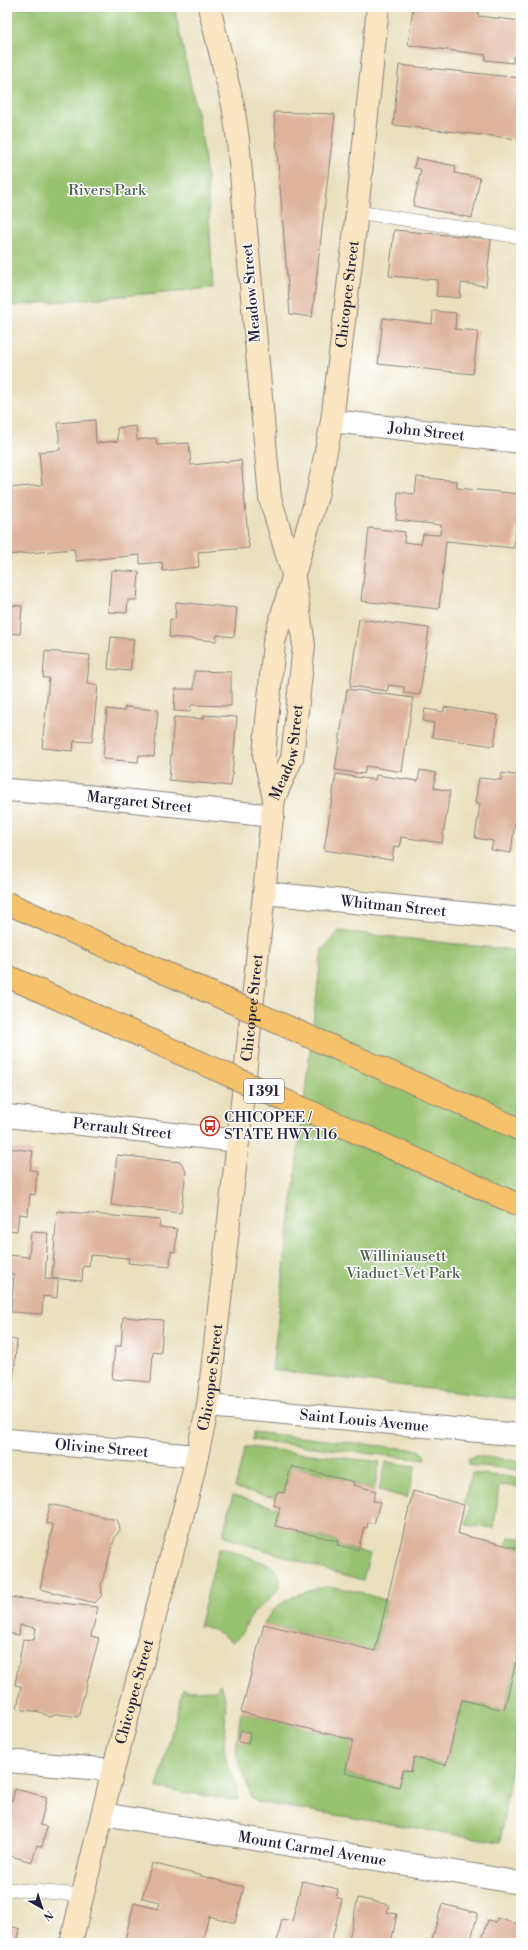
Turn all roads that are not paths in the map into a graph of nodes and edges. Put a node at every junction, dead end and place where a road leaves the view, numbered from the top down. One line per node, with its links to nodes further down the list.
1 (209, 7): 7 (main road, Meadow Street)
2 (378, 7): 3 (main road, Chicopee Street)
3 (357, 212): 4 (lane); 5 (main road, Chicopee Street)
4 (521, 237)
5 (332, 421): 6 (street, John Street); 7 (main road, Chicopee Street)
6 (521, 439)
7 (294, 578): 9 (main road, Meadow Street); 9 (main road, Meadow Street)
8 (7, 790): 9 (street, Margaret Street)
9 (273, 807): 10 (main road, Chicopee Street)
10 (265, 893): 12 (street, Whitman Street); 16 (main road, Chicopee Street)
11 (7, 903): 15 (highway, bridge)
12 (521, 919)
13 (7, 976): 17 (highway, I 391, bridge)
14 (7, 1116): 16 (street, Perrault Street)
15 (521, 1130)
16 (238, 1141): 18 (main road, Chicopee Street)
17 (521, 1206)
18 (208, 1406): 19 (street, Saint Louis Avenue); 21 (main road, Chicopee Street)
19 (521, 1435)
20 (7, 1440): 21 (street, Olivine Street)
21 (197, 1456): 23 (main road, Chicopee Street)
22 (7, 1761): 23 (street)
23 (113, 1770): 24 (main road, Chicopee Street)
24 (103, 1814): 25 (street, Mount Carmel Avenue); 27 (main road, Chicopee Street)
25 (521, 1883)
26 (7, 1889): 27 (lane)
27 (83, 1895): 28 (main road, Chicopee Street)
28 (71, 1943)

